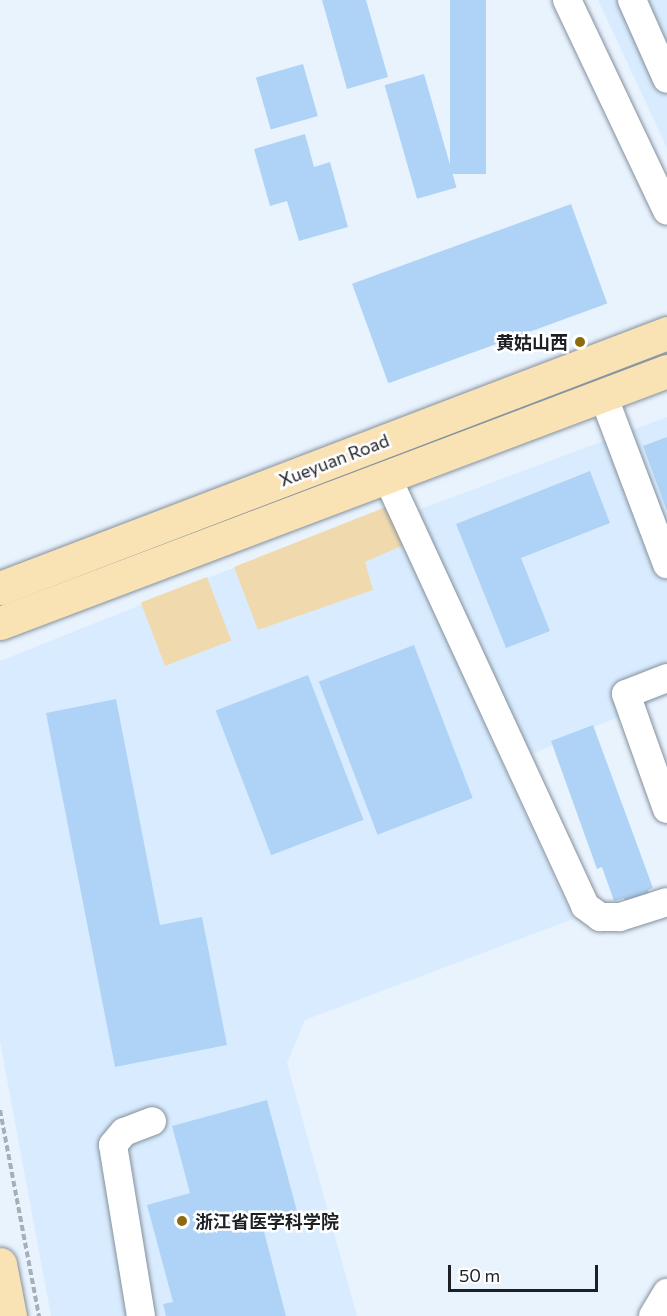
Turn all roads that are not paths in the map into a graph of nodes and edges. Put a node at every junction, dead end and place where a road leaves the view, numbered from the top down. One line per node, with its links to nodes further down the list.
1 (567, 0): 4 (street)
2 (632, 0): 3 (street)
3 (665, 67)
4 (667, 211)
5 (667, 333): 10 (main road, Xueyuan Road)
6 (667, 371): 7 (main road, Xueyuan Road)
7 (603, 395): 8 (main road, Xueyuan Road); 9 (street)
8 (387, 477): 11 (main road, Xueyuan Road); 14 (street)
9 (667, 564)
10 (0, 588)
11 (0, 623)
12 (667, 678): 13 (street)
13 (667, 809)
14 (667, 903)
15 (152, 1121): 19 (street)
16 (0, 1264): 18 (main road)
17 (667, 1293): 20 (street)
18 (10, 1316)
19 (141, 1316)
20 (653, 1316)

